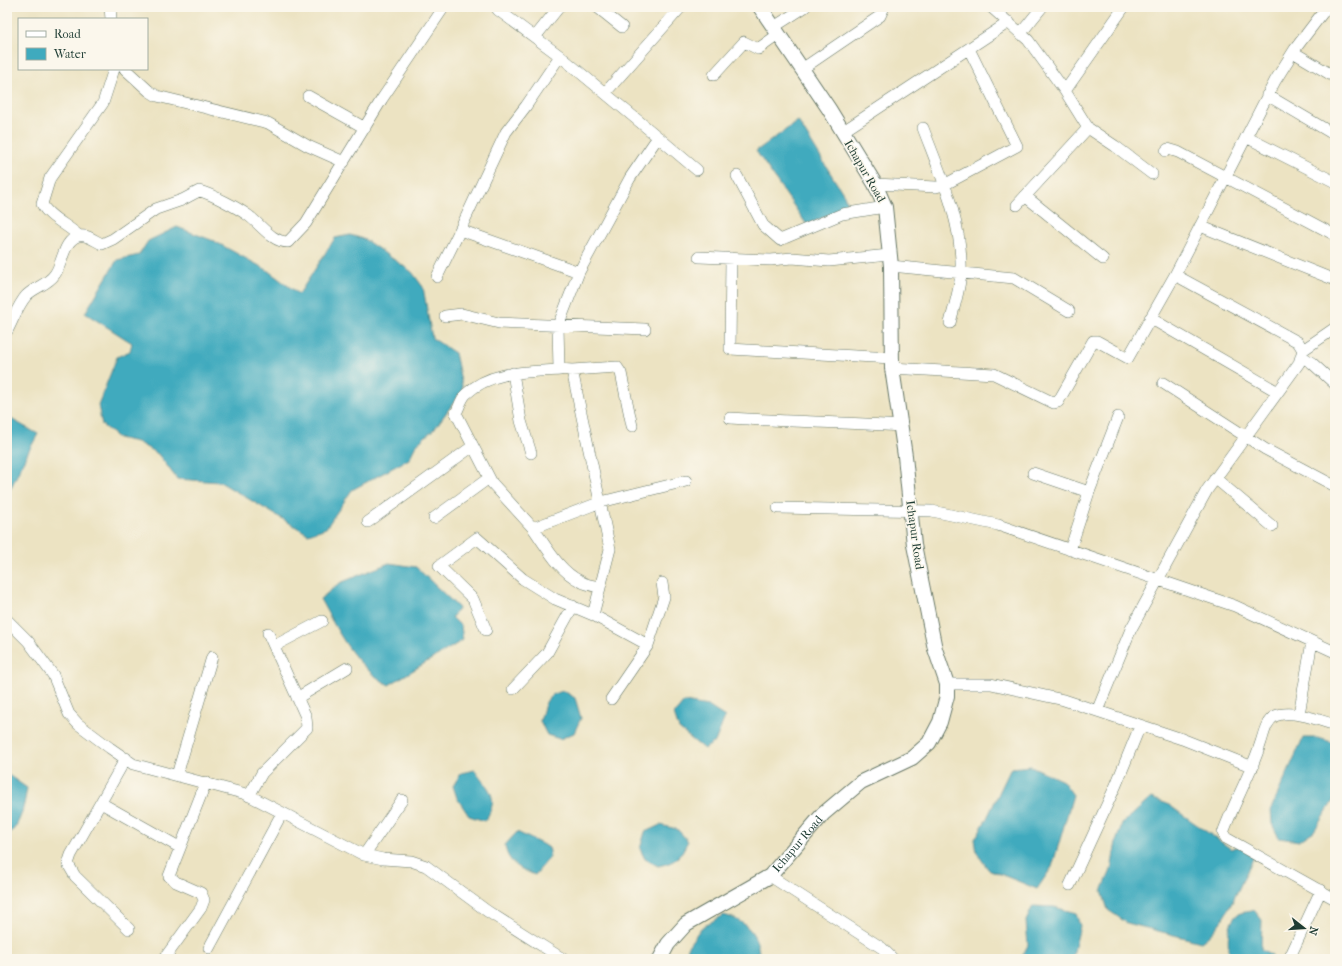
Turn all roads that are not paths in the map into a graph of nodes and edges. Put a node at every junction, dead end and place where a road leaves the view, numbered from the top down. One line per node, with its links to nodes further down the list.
1 (110, 7): 14 (street)
2 (444, 7): 32 (street)
3 (559, 7): 19 (street)
4 (597, 7): 16 (street)
5 (681, 7): 29 (street)
6 (760, 7): 17 (street, Ichapur Road)
7 (805, 7): 17 (street)
8 (884, 7): 23 (street)
9 (991, 7): 15 (street)
10 (1042, 7): 18 (street)
11 (1124, 7): 28 (street)
12 (1327, 7): 21 (street)
13 (497, 8): 19 (street)
14 (111, 18)
15 (1009, 22): 18 (street); 20 (street)
16 (622, 26)
17 (776, 30): 23 (street, Ichapur Road); 26 (street)
18 (1021, 33): 28 (street)
19 (535, 37): 22 (street)
20 (969, 49): 35 (street); 47 (street)
21 (1293, 52): 27 (street); 30 (street)
22 (560, 56): 29 (street); 52 (street)
23 (802, 69): 35 (street, Ichapur Road)
24 (114, 70): 54 (street)
25 (126, 70): 40 (street)
26 (714, 75)
27 (1335, 77)
28 (1065, 91): 34 (street)
29 (605, 93): 37 (street)
30 (1267, 95): 36 (street); 38 (street)
31 (308, 96): 32 (street)
32 (365, 128): 40 (street)
33 (923, 128): 47 (street)
34 (1088, 128): 42 (street); 48 (street)
35 (842, 132): 46 (street, Ichapur Road)
36 (1335, 135)
37 (658, 137): 41 (street); 59 (street)
38 (1246, 137): 44 (street); 45 (street)
39 (1166, 151): 44 (street)
40 (344, 162): 54 (street)
41 (697, 170)
42 (1152, 174)
43 (738, 176): 50 (street)
44 (1225, 178): 51 (street); 53 (street)
45 (1335, 182)
46 (875, 184): 47 (street); 50 (street, Ichapur Road)
47 (944, 185): 60 (street)
48 (1025, 196): 49 (street); 58 (street)
49 (1017, 205)
50 (885, 207): 57 (street, Ichapur Road)
51 (1200, 226): 61 (street); 63 (street)
52 (460, 230): 59 (street); 62 (street)
53 (1335, 235)
54 (79, 236): 71 (street)
55 (699, 256): 56 (street)
56 (731, 258): 57 (street); 73 (street)
57 (890, 260): 60 (street); 73 (street, Ichapur Road)
58 (1103, 260)
59 (579, 272): 68 (street)
60 (961, 273): 64 (street); 67 (street)
61 (1175, 275): 66 (street); 72 (street)
62 (436, 277)
63 (1335, 280)
64 (1069, 311)
65 (445, 316): 68 (street)
66 (1150, 318): 73 (street); 79 (street)
67 (950, 323)
68 (558, 326): 70 (street); 74 (street)
69 (1335, 328): 72 (street)
70 (645, 329)
71 (7, 331)
72 (1302, 353): 78 (street); 79 (street)
73 (892, 363): 83 (street, Ichapur Road)
74 (560, 370): 75 (street); 76 (street)
75 (572, 370): 82 (street); 93 (street)
76 (513, 373): 85 (street); 86 (street)
77 (1164, 383): 84 (street)
78 (1335, 384)
79 (1278, 392): 84 (street)
80 (1118, 417): 92 (street)
81 (730, 418): 83 (street)
82 (632, 426)
83 (901, 426): 95 (street, Ichapur Road)
84 (1246, 436): 89 (street); 91 (street)
85 (473, 446): 88 (street); 97 (street)
86 (531, 453)
87 (1033, 473): 92 (street)
88 (489, 478): 96 (street); 99 (street)
89 (1215, 478): 98 (street); 101 (street)
90 (686, 481): 93 (street)
91 (1335, 486)
92 (1088, 492): 100 (street)
93 (601, 502): 99 (street); 103 (street)
94 (778, 508): 95 (street)
95 (911, 512): 100 (street); 116 (street, Ichapur Road)
96 (434, 518)
97 (368, 522)
98 (1272, 526)
99 (533, 528): 103 (street)
100 (1070, 550): 101 (street)
101 (1158, 580): 110 (street); 120 (street)
102 (662, 583): 111 (street)
103 (600, 587): 105 (street)
104 (573, 606): 105 (street); 108 (street); 117 (street)
105 (593, 615): 111 (street)
106 (7, 620): 124 (street)
107 (322, 621): 112 (street)
108 (486, 630)
109 (268, 634): 112 (street)
110 (1312, 642): 113 (street); 121 (street)
111 (648, 645): 119 (street)
112 (274, 646): 118 (street)
113 (1335, 652)
114 (212, 657): 126 (street)
115 (347, 668): 118 (street)
116 (948, 684): 120 (street); 134 (street, Ichapur Road)
117 (512, 689)
118 (297, 698): 128 (street)
119 (611, 700)
120 (1097, 711): 123 (street)
121 (1299, 714): 122 (street); 125 (street)
122 (1335, 725)
123 (1140, 726): 125 (street); 135 (street)
124 (126, 758): 126 (street); 130 (street)
125 (1253, 767): 136 (street)
126 (177, 774): 127 (street)
127 (206, 782): 128 (street); 132 (street)
128 (249, 796): 131 (street)
129 (402, 800): 133 (street)
130 (101, 802): 132 (street); 138 (street)
131 (282, 813): 133 (street); 139 (street)
132 (179, 847): 140 (street)
133 (364, 855): 141 (street)
134 (770, 876): 142 (street, Ichapur Road); 143 (street)
135 (1070, 885)
136 (1321, 890): 137 (street); 144 (street)
137 (1335, 899)
138 (129, 929)
139 (209, 948)
140 (164, 959)
141 (563, 959)
142 (660, 959)
143 (893, 959)
144 (1289, 959)

